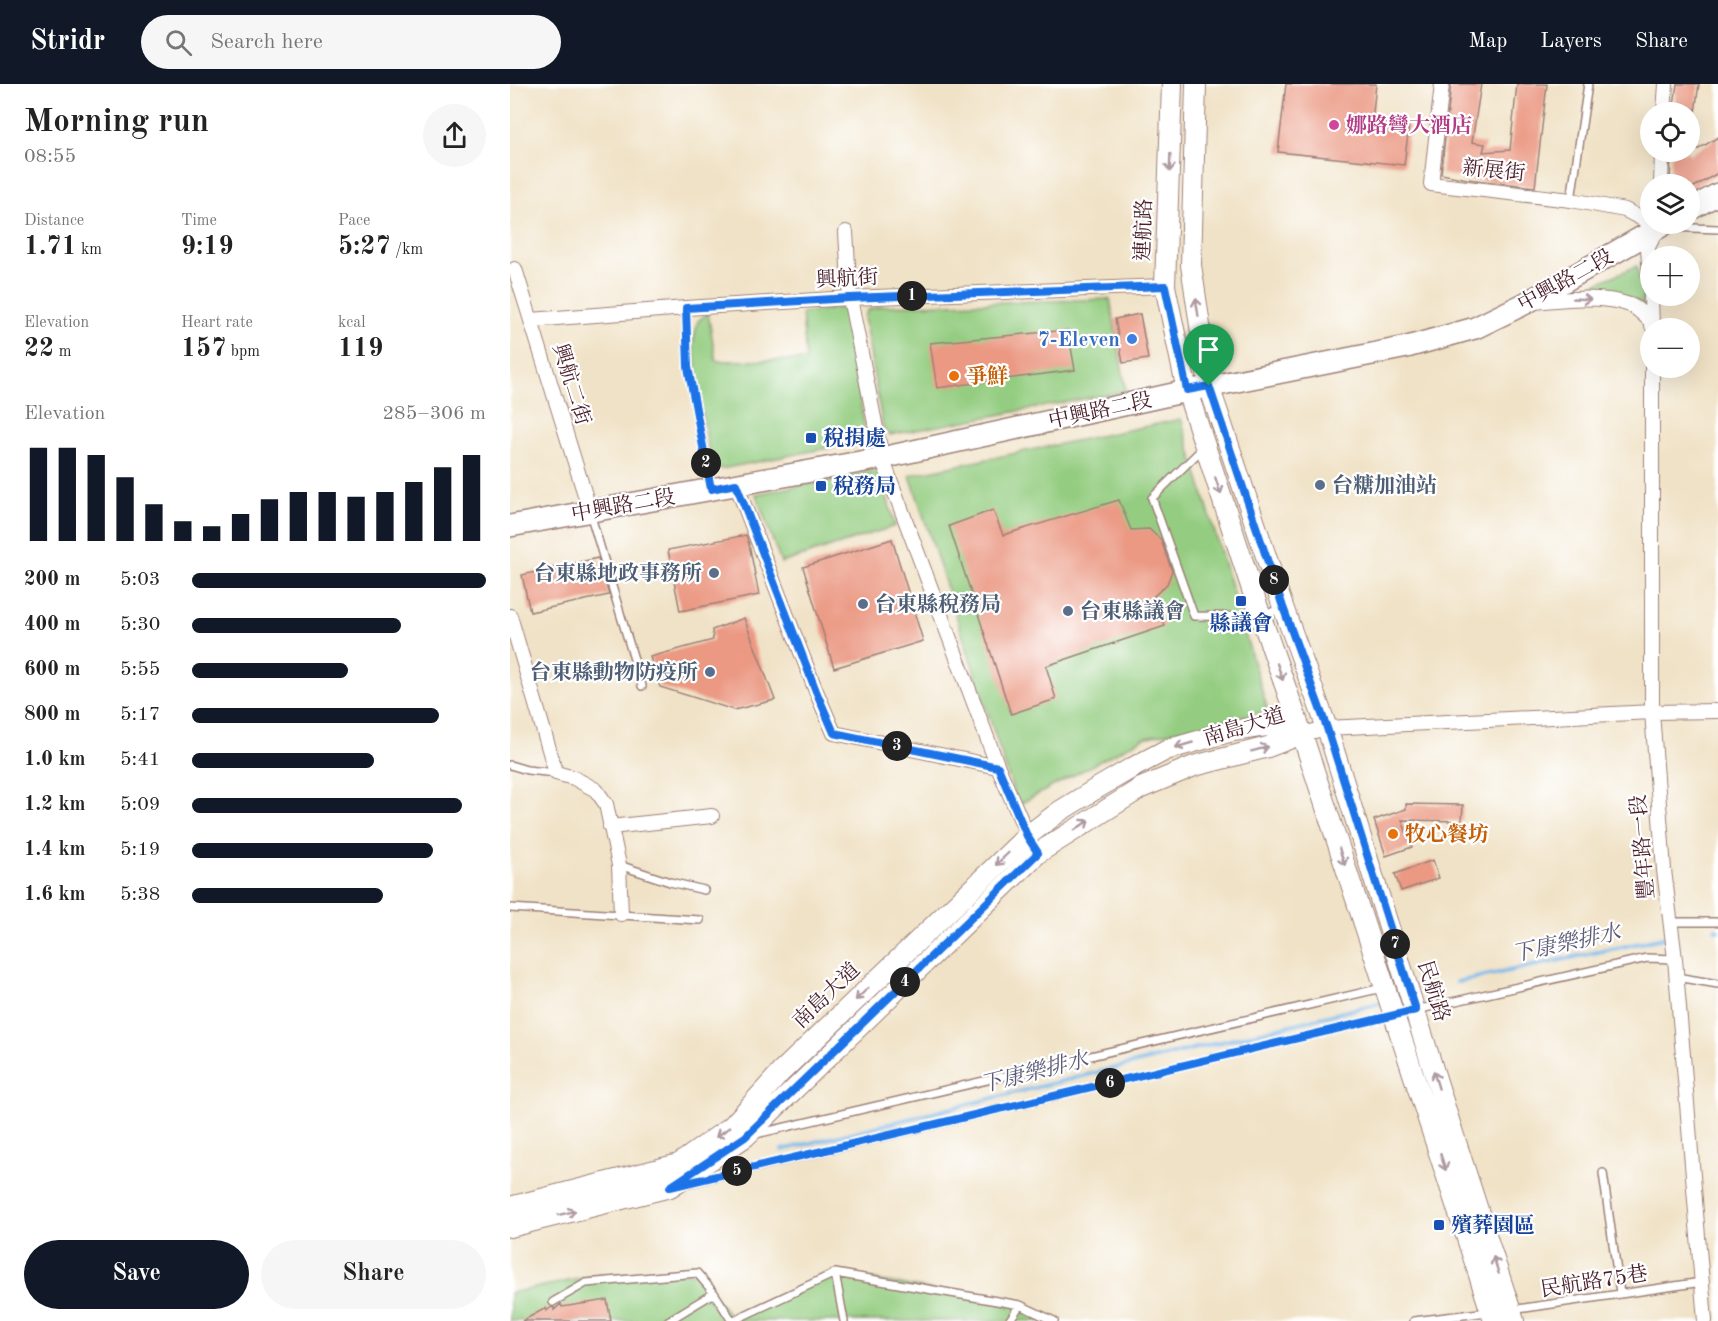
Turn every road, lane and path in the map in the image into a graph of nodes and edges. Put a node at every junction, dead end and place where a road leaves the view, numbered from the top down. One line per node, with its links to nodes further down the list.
1 (1172, 84): 7 (street, 連航路)
2 (1196, 84): 8 (street)
3 (1442, 84): 10 (street, 新展街)
4 (1588, 84): 10 (lane)
5 (1666, 84): 6 (street)
6 (1665, 102)
7 (1170, 138): 8 (street); 18 (street, 連航路, one-way to 18)
8 (1194, 140): 25 (street, one-way to 8)
9 (1718, 194): 11 (main road)
10 (1571, 200): 12 (street, 新展街)
11 (1700, 204)
12 (1640, 217)
13 (1700, 228): 14 (lane)
14 (1718, 229)
15 (846, 232): 19 (street)
16 (1640, 234): 20 (main road, 中興路二段)
17 (515, 269): 23 (street, 興航二街)
18 (1165, 286): 19 (street, 興航街); 26 (street, 連航路)
19 (850, 298): 21 (street, 興航街); 28 (street)
20 (1524, 304): 22 (street, one-way to 22); 25 (main road, 中興路二段)
21 (686, 308): 23 (street, 興航街); 30 (lane)
22 (1645, 318)
23 (531, 320): 31 (street, 興航二街)
24 (1652, 378): 38 (street, 豐年路一段)
25 (1209, 386): 26 (main road, 中興路二段); 33 (street)
26 (1187, 390): 27 (street, 連航路); 28 (main road, 中興路二段)
27 (1205, 447): 35 (street, 連航路, one-way to 35); 35 (lane)
28 (882, 458): 29 (main road, 中興路二段); 42 (street)
29 (736, 484): 30 (main road, 中興路二段); 42 (street)
30 (711, 489): 31 (main road, 中興路二段)
31 (590, 510): 32 (main road, 中興路二段); 36 (lane)
32 (510, 526)
33 (1283, 607): 35 (lane); 39 (street, 民航路)
34 (510, 616): 43 (street)
35 (1261, 617): 40 (street, one-way to 40)
36 (642, 686)
37 (1718, 711): 38 (street)
38 (1652, 712): 39 (street); 53 (street, 豐年路一段)
39 (1327, 728): 40 (street); 59 (street, 民航路)
40 (1302, 734): 46 (street, 南島大道, one-way to 46); 47 (street, 南島大道, one-way to 40); 58 (street, one-way to 58)
41 (510, 765): 43 (lane)
42 (998, 767): 46 (street)
43 (556, 773): 45 (street)
44 (712, 816): 45 (street)
45 (610, 827): 48 (street)
46 (1027, 836): 47 (street); 64 (street, 南島大道, one-way to 64)
47 (1038, 853): 61 (street, 南島大道)
48 (619, 865): 49 (lane); 51 (street)
49 (704, 890)
50 (510, 908): 51 (lane)
51 (621, 914): 52 (lane)
52 (700, 920)
53 (1670, 921): 54 (lane); 55 (street, 豐年路一段)
54 (1718, 922)
55 (1675, 959): 56 (street, 豐年路一段); 59 (lane)
56 (1676, 977): 57 (lane); 67 (street, 豐年路一段)
57 (1718, 984)
58 (1385, 987): 60 (street); 61 (lane)
59 (1416, 1010): 60 (lane); 72 (street, 民航路, one-way to 59)
60 (1394, 1015): 63 (lane); 72 (street, one-way to 72)
61 (745, 1137): 63 (street, 南島大道)
62 (1603, 1173): 69 (lane)
63 (670, 1187): 65 (street, 南島大道, one-way to 63)
64 (510, 1207)
65 (510, 1227)
66 (835, 1273): 71 (lane); 74 (lane); 75 (lane)
67 (1702, 1282): 69 (lane, 民航路75巷); 79 (street, 豐年路一段)
68 (714, 1293): 70 (lane); 73 (lane); 74 (lane)
69 (1620, 1293): 72 (lane, 民航路75巷)
70 (553, 1302)
71 (1020, 1305): 76 (lane); 77 (lane)
72 (1502, 1316): 78 (lane, 民航路75巷)
73 (668, 1321)
74 (732, 1321)
75 (844, 1321)
76 (1009, 1321)
77 (1054, 1321)
78 (1414, 1321)
79 (1705, 1321)

